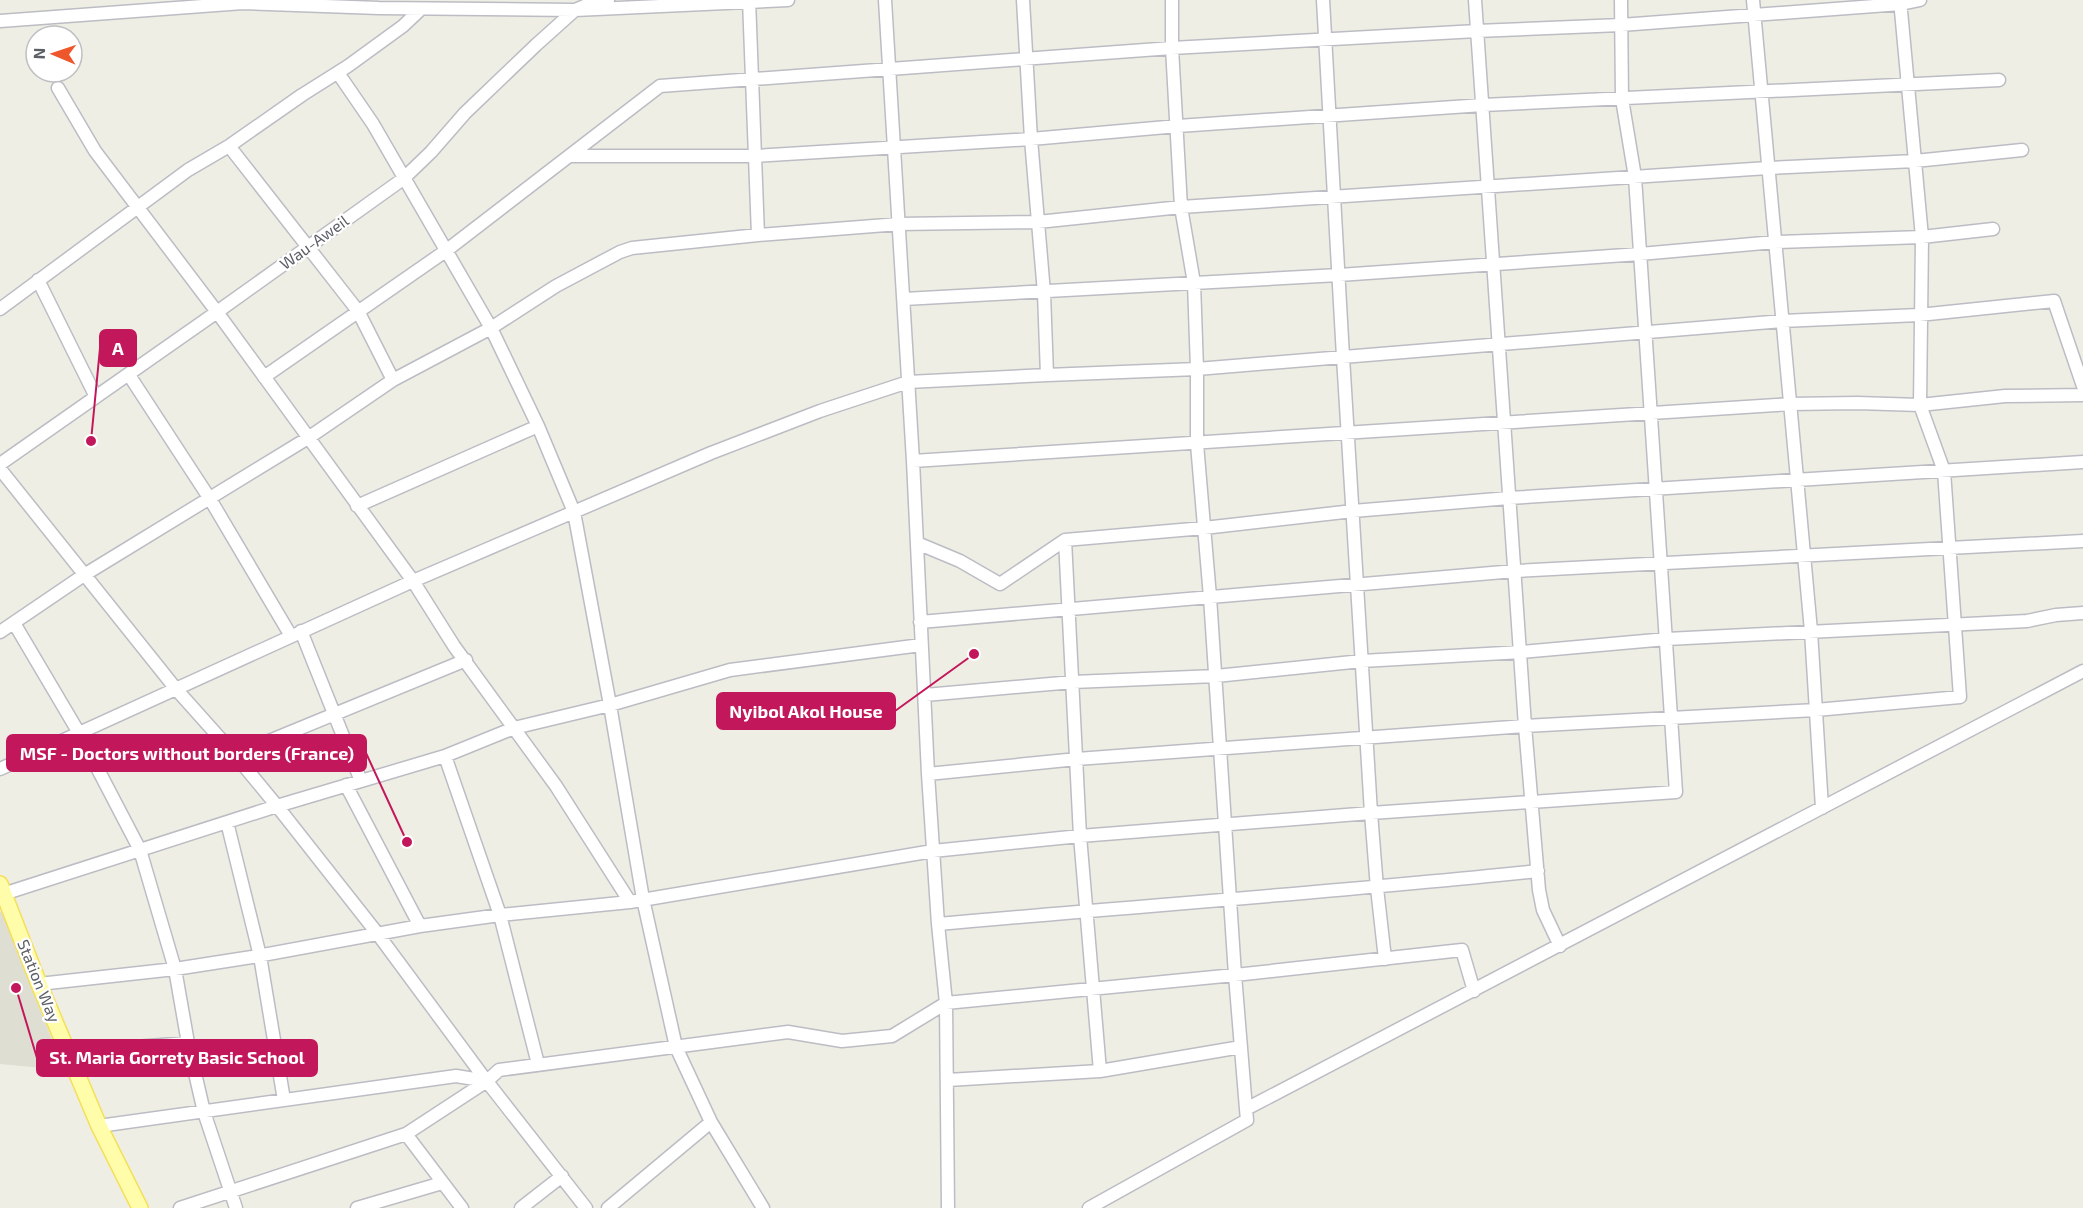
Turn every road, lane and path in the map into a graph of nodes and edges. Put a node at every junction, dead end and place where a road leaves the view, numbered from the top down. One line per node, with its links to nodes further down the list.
1 (608, 0): 14 (street, Wau-Aweil)
2 (788, 0): 11 (street)
3 (885, 0): 22 (street)
4 (1023, 0): 21 (street)
5 (1172, 0): 20 (street)
6 (1323, 0): 19 (street)
7 (1475, 0): 18 (street)
8 (1621, 0): 17 (street)
9 (1753, 0): 15 (street)
10 (1920, 0): 12 (street)
11 (749, 1): 14 (street); 24 (street)
12 (1900, 2): 15 (street); 26 (street)
13 (421, 9): 14 (street); 16 (street); 23 (street)
14 (575, 10): 42 (street, Wau-Aweil)
15 (1755, 16): 17 (street); 28 (street)
16 (0, 21)
17 (1621, 25): 18 (street); 29 (street)
18 (1477, 31): 19 (street); 30 (street)
19 (1326, 40): 20 (street); 31 (street)
20 (1172, 48): 21 (street); 32 (street)
21 (1028, 59): 22 (street); 33 (street)
22 (889, 68): 24 (street); 35 (street)
23 (338, 73): 34 (street); 42 (street)
24 (752, 79): 37 (street); 38 (street)
25 (1999, 80): 26 (street)
26 (1908, 85): 28 (street); 39 (street)
27 (58, 88): 45 (street)
28 (1761, 91): 29 (street); 40 (street)
29 (1622, 99): 30 (street); 41 (street)
30 (1483, 105): 31 (street); 43 (street)
31 (1330, 115): 32 (street); 44 (street)
32 (1178, 126): 33 (street); 46 (street)
33 (1031, 139): 35 (street); 47 (street)
34 (229, 146): 45 (street); 53 (street)
35 (894, 146): 38 (street); 48 (street)
36 (2022, 150): 39 (street)
37 (569, 156): 38 (street); 54 (street)
38 (755, 156): 50 (street)
39 (1915, 161): 40 (street); 51 (street)
40 (1768, 168): 41 (street); 52 (street)
41 (1635, 177): 43 (street); 55 (street)
42 (403, 179): 53 (street, Wau-Aweil); 54 (street)
43 (1488, 186): 44 (street); 56 (street)
44 (1334, 198): 46 (street); 57 (street)
45 (136, 206): 58 (street); 64 (street)
46 (1181, 207): 47 (street); 59 (street)
47 (1038, 222): 48 (street); 60 (street)
48 (899, 224): 50 (street); 61 (street)
49 (1993, 229): 51 (street)
50 (758, 235): 67 (street)
51 (1922, 237): 52 (street); 65 (street)
52 (1775, 242): 55 (street); 66 (street)
53 (308, 247): 63 (street); 64 (street, Wau-Aweil)
54 (447, 250): 63 (street); 67 (street)
55 (1640, 254): 56 (street); 68 (street)
56 (1494, 265): 57 (street); 69 (street)
57 (1339, 275): 59 (street); 70 (street)
58 (38, 280): 62 (street); 79 (street)
59 (1194, 283): 60 (street); 71 (street)
60 (1044, 293): 61 (street); 73 (street)
61 (904, 299): 76 (street)
62 (0, 309)
63 (358, 311): 74 (street); 75 (street)
64 (217, 312): 72 (street, Wau-Aweil); 74 (street)
65 (1919, 315): 66 (street); 77 (street); 81 (street)
66 (1782, 321): 68 (street); 80 (street)
67 (491, 328): 75 (street); 84 (street)
68 (1646, 332): 69 (street); 82 (street)
69 (1499, 344): 70 (street); 83 (street)
70 (1343, 357): 71 (street); 85 (street)
71 (1197, 369): 73 (street); 87 (street)
72 (129, 375): 79 (street, Wau-Aweil); 96 (street)
73 (1047, 375): 76 (street)
74 (264, 377): 86 (street)
75 (393, 380): 86 (street)
76 (908, 382): 88 (street); 99 (street)
77 (2083, 386)
78 (2083, 395): 81 (street)
79 (96, 398): 90 (street, Wau-Aweil)
80 (1790, 404): 81 (street); 82 (street); 93 (street)
81 (1920, 405): 92 (street)
82 (1651, 413): 83 (street); 94 (street)
83 (1504, 422): 85 (street); 95 (street)
84 (538, 426): 97 (street); 99 (street)
85 (1348, 431): 87 (street); 98 (street)
86 (308, 438): 96 (street); 97 (street)
87 (1197, 444): 88 (street); 100 (street)
88 (913, 461): 103 (street)
89 (2083, 462): 92 (street)
90 (0, 464)
91 (0, 469): 108 (street)
92 (1944, 471): 93 (street); 104 (street)
93 (1796, 481): 94 (street); 105 (street)
94 (1657, 489): 95 (street); 106 (street)
95 (1509, 498): 98 (street); 107 (street)
96 (210, 499): 108 (street); 119 (street)
97 (357, 506): 109 (street)
98 (1353, 511): 100 (street); 110 (street)
99 (574, 512): 109 (street); 130 (street)
100 (1204, 528): 101 (street); 111 (street)
101 (1065, 540): 103 (street); 112 (street)
102 (2083, 541): 104 (street)
103 (917, 543): 114 (street)
104 (1950, 548): 105 (street); 116 (street)
105 (1803, 556): 106 (street); 117 (street)
106 (1662, 564): 107 (street); 120 (street)
107 (1515, 572): 110 (street); 122 (street)
108 (84, 574): 115 (street); 128 (street)
109 (413, 581): 119 (street); 123 (street)
110 (1358, 585): 111 (street); 124 (street)
111 (1210, 597): 112 (street); 126 (street)
112 (1070, 610): 114 (street); 127 (street)
113 (2083, 613): 116 (street)
114 (920, 622): 121 (street)
115 (14, 623): 118 (street); 136 (street)
116 (1956, 624): 117 (street); 131 (street)
117 (1810, 631): 120 (street); 131 (street)
118 (0, 632)
119 (296, 633): 128 (street); 132 (street)
120 (1666, 639): 122 (street); 133 (street)
121 (921, 645): 129 (street); 130 (street)
122 (1521, 652): 124 (street); 134 (street)
123 (466, 660): 132 (street); 135 (street)
124 (1362, 661): 126 (street); 137 (street)
125 (2083, 671): 148 (street)
126 (1216, 676): 127 (street); 138 (street)
127 (1073, 682): 129 (street); 141 (street)
128 (176, 688): 136 (street); 139 (street)
129 (925, 695): 143 (street)
130 (610, 705): 135 (street); 159 (street)
131 (1816, 710): 133 (street); 148 (street)
132 (335, 714): 139 (street); 144 (street)
133 (1671, 718): 134 (street); 146 (street)
134 (1525, 726): 137 (street); 146 (street)
135 (514, 728): 140 (street); 160 (street)
136 (79, 733): 142 (street); 153 (street)
137 (1367, 738): 138 (street); 149 (street)
138 (1221, 749): 141 (street); 151 (street)
139 (235, 755): 147 (street)
140 (445, 756): 144 (street); 162 (street)
141 (1077, 759): 143 (street); 152 (street)
142 (0, 769)
143 (928, 774): 154 (street)
144 (361, 781): 145 (street)
145 (346, 785): 147 (street); 164 (street)
146 (1532, 801): 149 (street); 155 (street)
147 (277, 806): 150 (street); 165 (street)
148 (1822, 808): 166 (street)
149 (1371, 813): 151 (street); 156 (street)
150 (227, 822): 153 (street); 167 (street)
151 (1226, 826): 152 (street); 158 (street)
152 (1080, 836): 154 (street); 161 (street)
153 (140, 850): 157 (street); 169 (street)
154 (933, 851): 159 (street); 163 (street)
155 (1538, 871): 156 (street); 166 (street)
156 (1377, 888): 158 (street); 168 (street)
157 (1, 891): 171 (main road, Station Way)
158 (1232, 898): 161 (street); 170 (street)
159 (643, 899): 160 (street); 176 (street)
160 (630, 902): 162 (street)
161 (1085, 910): 163 (street); 172 (street)
162 (500, 915): 164 (street); 179 (street)
163 (938, 924): 174 (street)
164 (420, 926): 165 (street)
165 (377, 933): 167 (street); 182 (street)
166 (1560, 946): 173 (street)
167 (260, 956): 169 (street); 183 (street)
168 (1385, 959): 170 (street); 173 (street)
169 (175, 969): 171 (street); 175 (street)
170 (1235, 975): 172 (street); 177 (street)
171 (39, 984): 178 (main road, Station Way)
172 (1092, 989): 174 (street); 180 (street)
173 (1474, 991): 184 (street)
174 (946, 1003): 176 (street); 181 (street)
175 (188, 1043): 178 (street); 185 (street)
176 (676, 1047): 179 (street); 186 (street)
177 (1241, 1047): 180 (street); 184 (street)
178 (68, 1052): 187 (main road, Station Way)
179 (538, 1064): 182 (street)
180 (1100, 1071): 181 (street)
181 (948, 1080): 201 (street)
182 (487, 1081): 183 (street); 188 (street); 189 (street)
183 (284, 1100): 185 (street)
184 (1246, 1109): 202 (street)
185 (204, 1112): 187 (street); 191 (street)
186 (711, 1122): 199 (street); 200 (street)
187 (99, 1126): 192 (main road, Station Way)
188 (406, 1134): 190 (street); 191 (street)
189 (562, 1176): 197 (street); 198 (street)
190 (442, 1183): 195 (street); 196 (street)
191 (231, 1192): 193 (street); 194 (street)
192 (140, 1208)
193 (180, 1208)
194 (236, 1208)
195 (357, 1208)
196 (462, 1208)
197 (521, 1208)
198 (586, 1208)
199 (608, 1208)
200 (763, 1208)
201 (948, 1208)
202 (1089, 1208)

